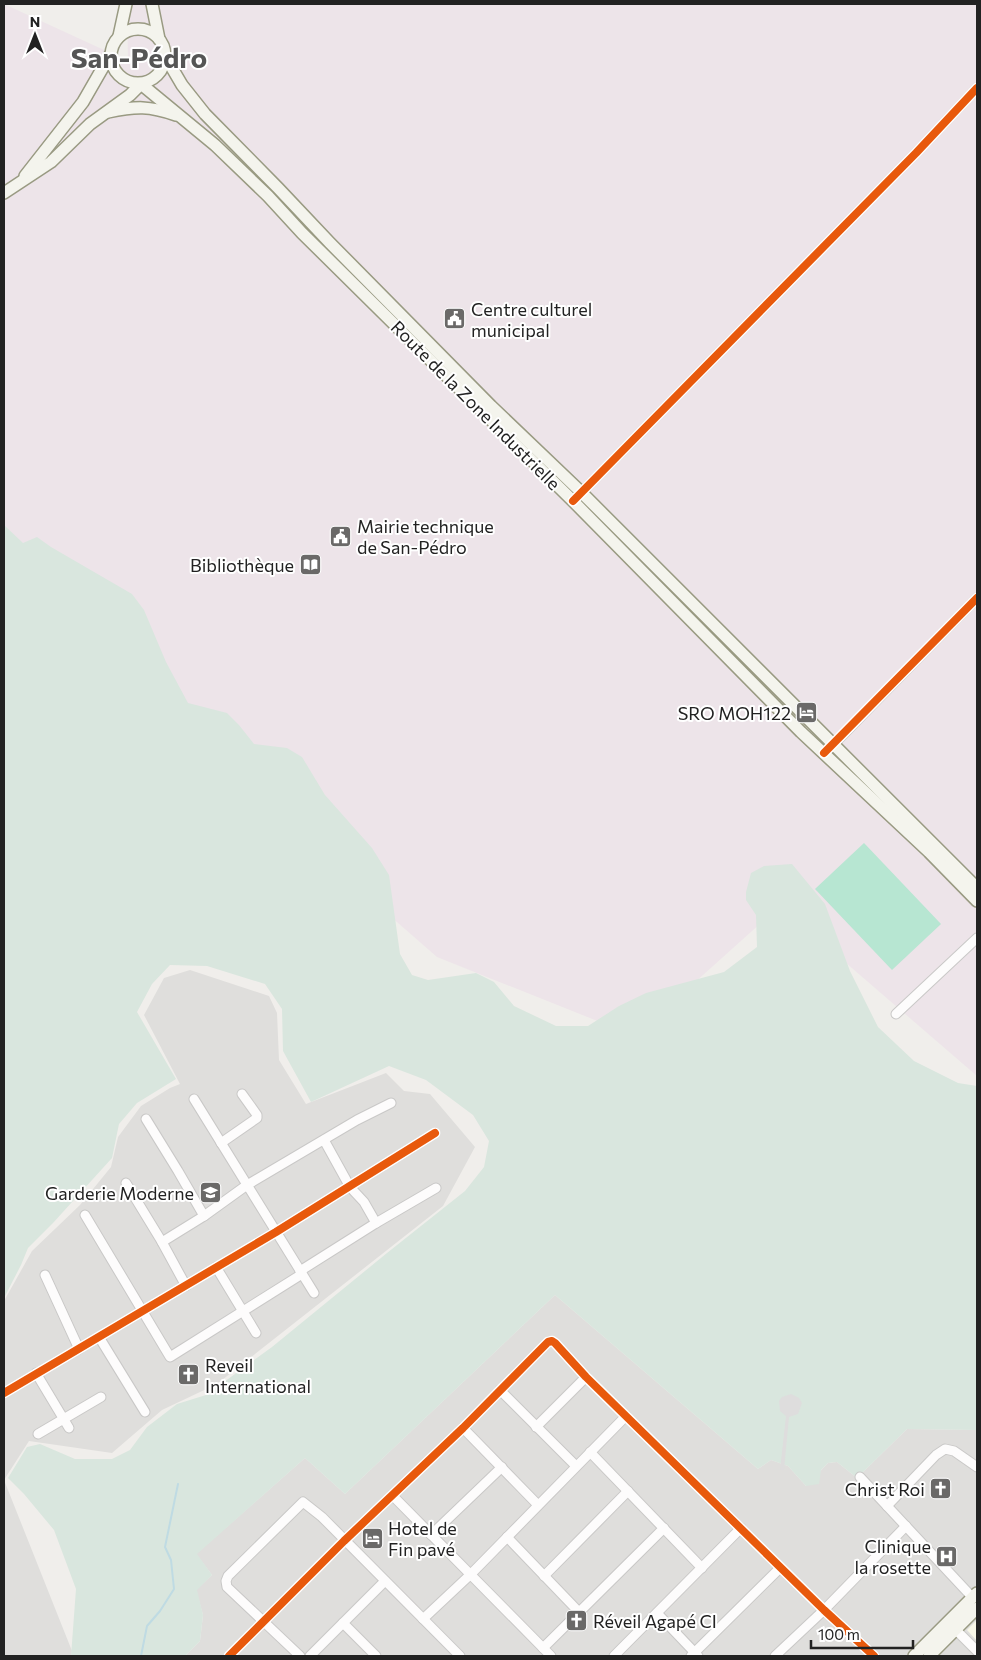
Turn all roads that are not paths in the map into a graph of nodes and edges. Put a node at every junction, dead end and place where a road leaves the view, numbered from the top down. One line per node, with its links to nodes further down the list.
1 (126, 4): 3 (main road)
2 (152, 4): 4 (main road)
3 (119, 36): 4 (main road); 5 (main road)
4 (159, 39): 6 (main road)
5 (110, 54): 7 (main road); 11 (main road)
6 (166, 56): 7 (main road); 13 (main road, Route de la Zone Industrielle)
7 (141, 84): 9 (main road); 10 (main road, Route de la Zone Industrielle)
8 (977, 88): 13 (street)
9 (104, 112): 10 (main road); 11 (main road)
10 (184, 118): 13 (main road, Route de la Zone Industrielle)
11 (20, 181): 12 (main road)
12 (4, 193)
13 (577, 497): 15 (main road, Route de la Zone Industrielle); 16 (main road, Route de la Zone Industrielle)
14 (977, 598): 15 (street)
15 (834, 744): 16 (street); 17 (main road, Route de la Zone Industrielle)
16 (824, 754): 18 (main road, Route de la Zone Industrielle)
17 (977, 888)
18 (977, 901)
19 (977, 938): 20 (street)
20 (896, 1014)
21 (242, 1094): 27 (street)
22 (194, 1100): 27 (street)
23 (390, 1103): 26 (street)
24 (146, 1119): 33 (street)
25 (436, 1133): 30 (street)
26 (324, 1140): 29 (street); 30 (street)
27 (221, 1143): 29 (street)
28 (126, 1183): 36 (street)
29 (247, 1185): 33 (street); 35 (street)
30 (350, 1187): 34 (street); 35 (street)
31 (436, 1188): 34 (street)
32 (85, 1214): 42 (street)
33 (204, 1216): 36 (street)
34 (376, 1223): 38 (street)
35 (276, 1232): 37 (street); 38 (street)
36 (162, 1242): 40 (street)
37 (216, 1266): 40 (street); 43 (street)
38 (301, 1273): 41 (street); 43 (street)
39 (46, 1275): 46 (street)
40 (186, 1286): 42 (street)
41 (314, 1293)
42 (143, 1311): 43 (street); 45 (street)
43 (244, 1311): 44 (street)
44 (256, 1333)
45 (99, 1337): 46 (street); 52 (street)
46 (79, 1349): 47 (street)
47 (36, 1373): 50 (street); 54 (street)
48 (586, 1377): 49 (street); 53 (street); 55 (street)
49 (500, 1390): 55 (street); 57 (street)
50 (4, 1394)
51 (101, 1397): 54 (street)
52 (145, 1412)
53 (626, 1416): 59 (street); 70 (street)
54 (64, 1419): 56 (street); 58 (street)
55 (536, 1427): 60 (street)
56 (69, 1428)
57 (463, 1428): 61 (street); 65 (street)
58 (38, 1434)
59 (590, 1452): 60 (street); 64 (street)
60 (576, 1466): 66 (street)
61 (502, 1467): 66 (street); 71 (street)
62 (977, 1467): 67 (street)
63 (860, 1477): 67 (street)
64 (628, 1492): 69 (street); 77 (street)
65 (392, 1495): 71 (street); 73 (street)
66 (538, 1505): 72 (street)
67 (887, 1506): 68 (street)
68 (906, 1526): 79 (street); 80 (street)
69 (664, 1528): 74 (street); 81 (street)
70 (741, 1528): 74 (street); 75 (street)
71 (432, 1535): 76 (street)
72 (507, 1537): 76 (street); 77 (street)
73 (344, 1540): 78 (street); 84 (street); 84 (street)
74 (702, 1568): 82 (street)
75 (780, 1568): 80 (street); 89 (street)
76 (471, 1574): 83 (street); 87 (street)
77 (544, 1576): 81 (street)
78 (386, 1581): 83 (street); 85 (street)
79 (976, 1600): 86 (main road); 99 (main road)
80 (824, 1610): 97 (street); 98 (street)
81 (579, 1612): 87 (street)
82 (657, 1613): 89 (street); 96 (street)
83 (423, 1619): 94 (street)
84 (264, 1621): 90 (street); 91 (street)
85 (343, 1623): 92 (street); 93 (street)
86 (956, 1630): 88 (street); 100 (main road)
87 (543, 1648): 95 (street)
88 (977, 1651)
89 (695, 1655)
90 (229, 1656)
91 (300, 1656)
92 (310, 1656)
93 (376, 1656)
94 (460, 1656)
95 (551, 1656)
96 (614, 1656)
97 (775, 1656)
98 (874, 1656)
99 (914, 1656)
100 (929, 1656)

